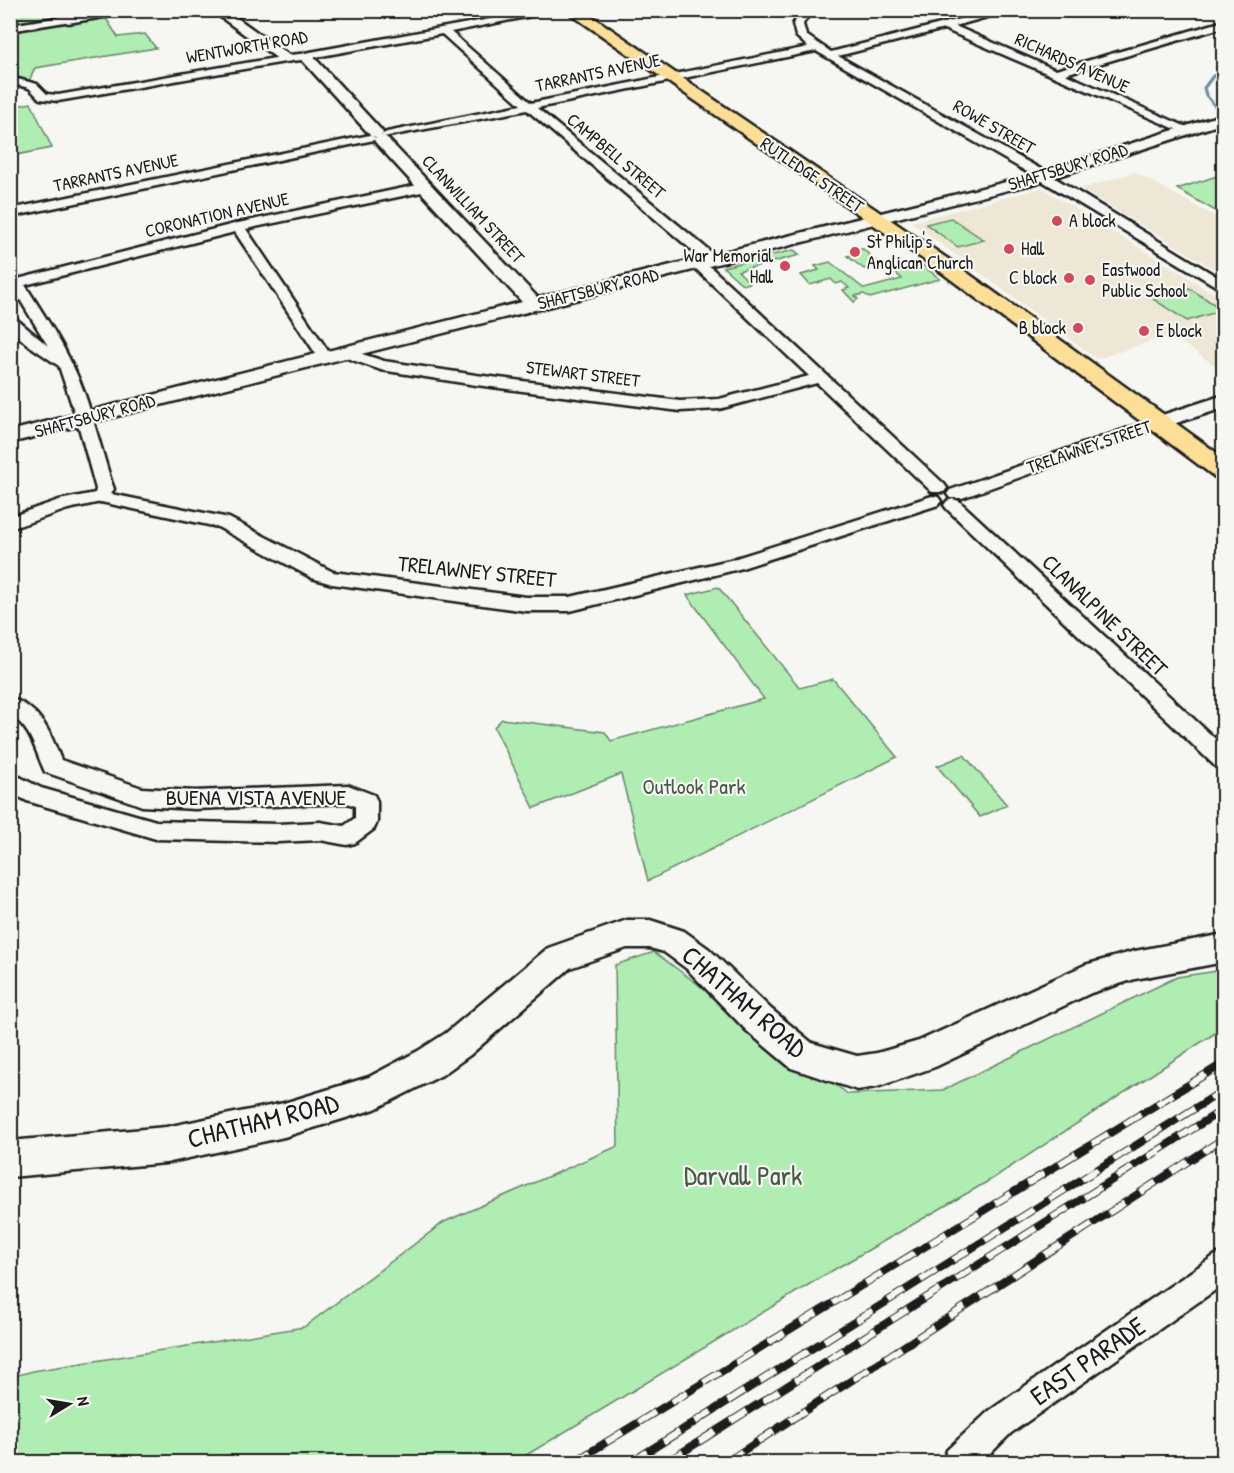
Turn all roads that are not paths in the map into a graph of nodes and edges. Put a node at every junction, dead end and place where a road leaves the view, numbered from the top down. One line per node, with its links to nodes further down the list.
1 (54, 10): 8 (street)
2 (122, 10): 8 (street)
3 (217, 10): 16 (street)
4 (557, 10): 12 (street, WENTWORTH ROAD)
5 (572, 10): 18 (main road, RUTLEDGE STREET)
6 (808, 10): 13 (street, ROWE STREET)
7 (1008, 10): 10 (street)
8 (68, 19): 11 (street)
9 (1224, 24): 17 (street)
10 (946, 26): 14 (street); 17 (street, RICHARDS AVENUE)
11 (10, 28)
12 (444, 31): 15 (street, WENTWORTH ROAD); 20 (street, CAMPBELL STREET)
13 (817, 48): 14 (street, ROWE STREET); 18 (street, TARRANTS AVENUE)
14 (830, 55): 24 (street, ROWE STREET)
15 (304, 56): 16 (street, WENTWORTH ROAD); 23 (street, CLANWILLIAM STREET)
16 (287, 59): 19 (street, WENTWORTH ROAD)
17 (1055, 74): 22 (street, RICHARDS AVENUE)
18 (670, 77): 20 (street, TARRANTS AVENUE); 27 (main road, RUTLEDGE STREET)
19 (10, 80)
20 (528, 106): 23 (street, TARRANTS AVENUE); 29 (street, CAMPBELL STREET)
21 (1224, 118): 22 (street, SHAFTSBURY ROAD)
22 (1185, 130): 24 (street, SHAFTSBURY ROAD)
23 (378, 137): 25 (street, CLANWILLIAM STREET); 26 (street, TARRANTS AVENUE)
24 (1043, 176): 27 (street, SHAFTSBURY ROAD); 31 (street, ROWE STREET)
25 (427, 187): 28 (street, CORONATION AVENUE); 32 (street, CLANWILLIAM STREET)
26 (10, 213)
27 (877, 219): 29 (street, SHAFTSBURY ROAD); 39 (main road, RUTLEDGE STREET)
28 (238, 227): 30 (street, CORONATION AVENUE); 34 (street)
29 (706, 262): 32 (street, SHAFTSBURY ROAD); 36 (street)
30 (14, 284): 35 (street)
31 (1224, 287)
32 (535, 304): 34 (street, SHAFTSBURY ROAD)
33 (10, 321): 35 (street)
34 (334, 354): 36 (street, STEWART STREET); 38 (street, SHAFTSBURY ROAD)
35 (66, 364): 38 (street)
36 (819, 378): 42 (street)
37 (1224, 401): 39 (street, TRELAWNEY STREET)
38 (84, 417): 40 (street, SHAFTSBURY ROAD); 43 (street)
39 (1157, 423): 41 (main road, RUTLEDGE STREET); 44 (street, TRELAWNEY STREET)
40 (10, 436)
41 (1224, 471)
42 (935, 495): 43 (street, TRELAWNEY STREET); 44 (street)
43 (101, 497): 45 (street)
44 (954, 500): 47 (street, CLANALPINE STREET)
45 (10, 523)
46 (10, 706): 48 (street, BUENA VISTA AVENUE)
47 (1224, 761)
48 (10, 781)
49 (1224, 948): 50 (street, CHATHAM ROAD)
50 (10, 1159)
51 (1224, 1266): 52 (street, EAST PARADE)
52 (959, 1462)

